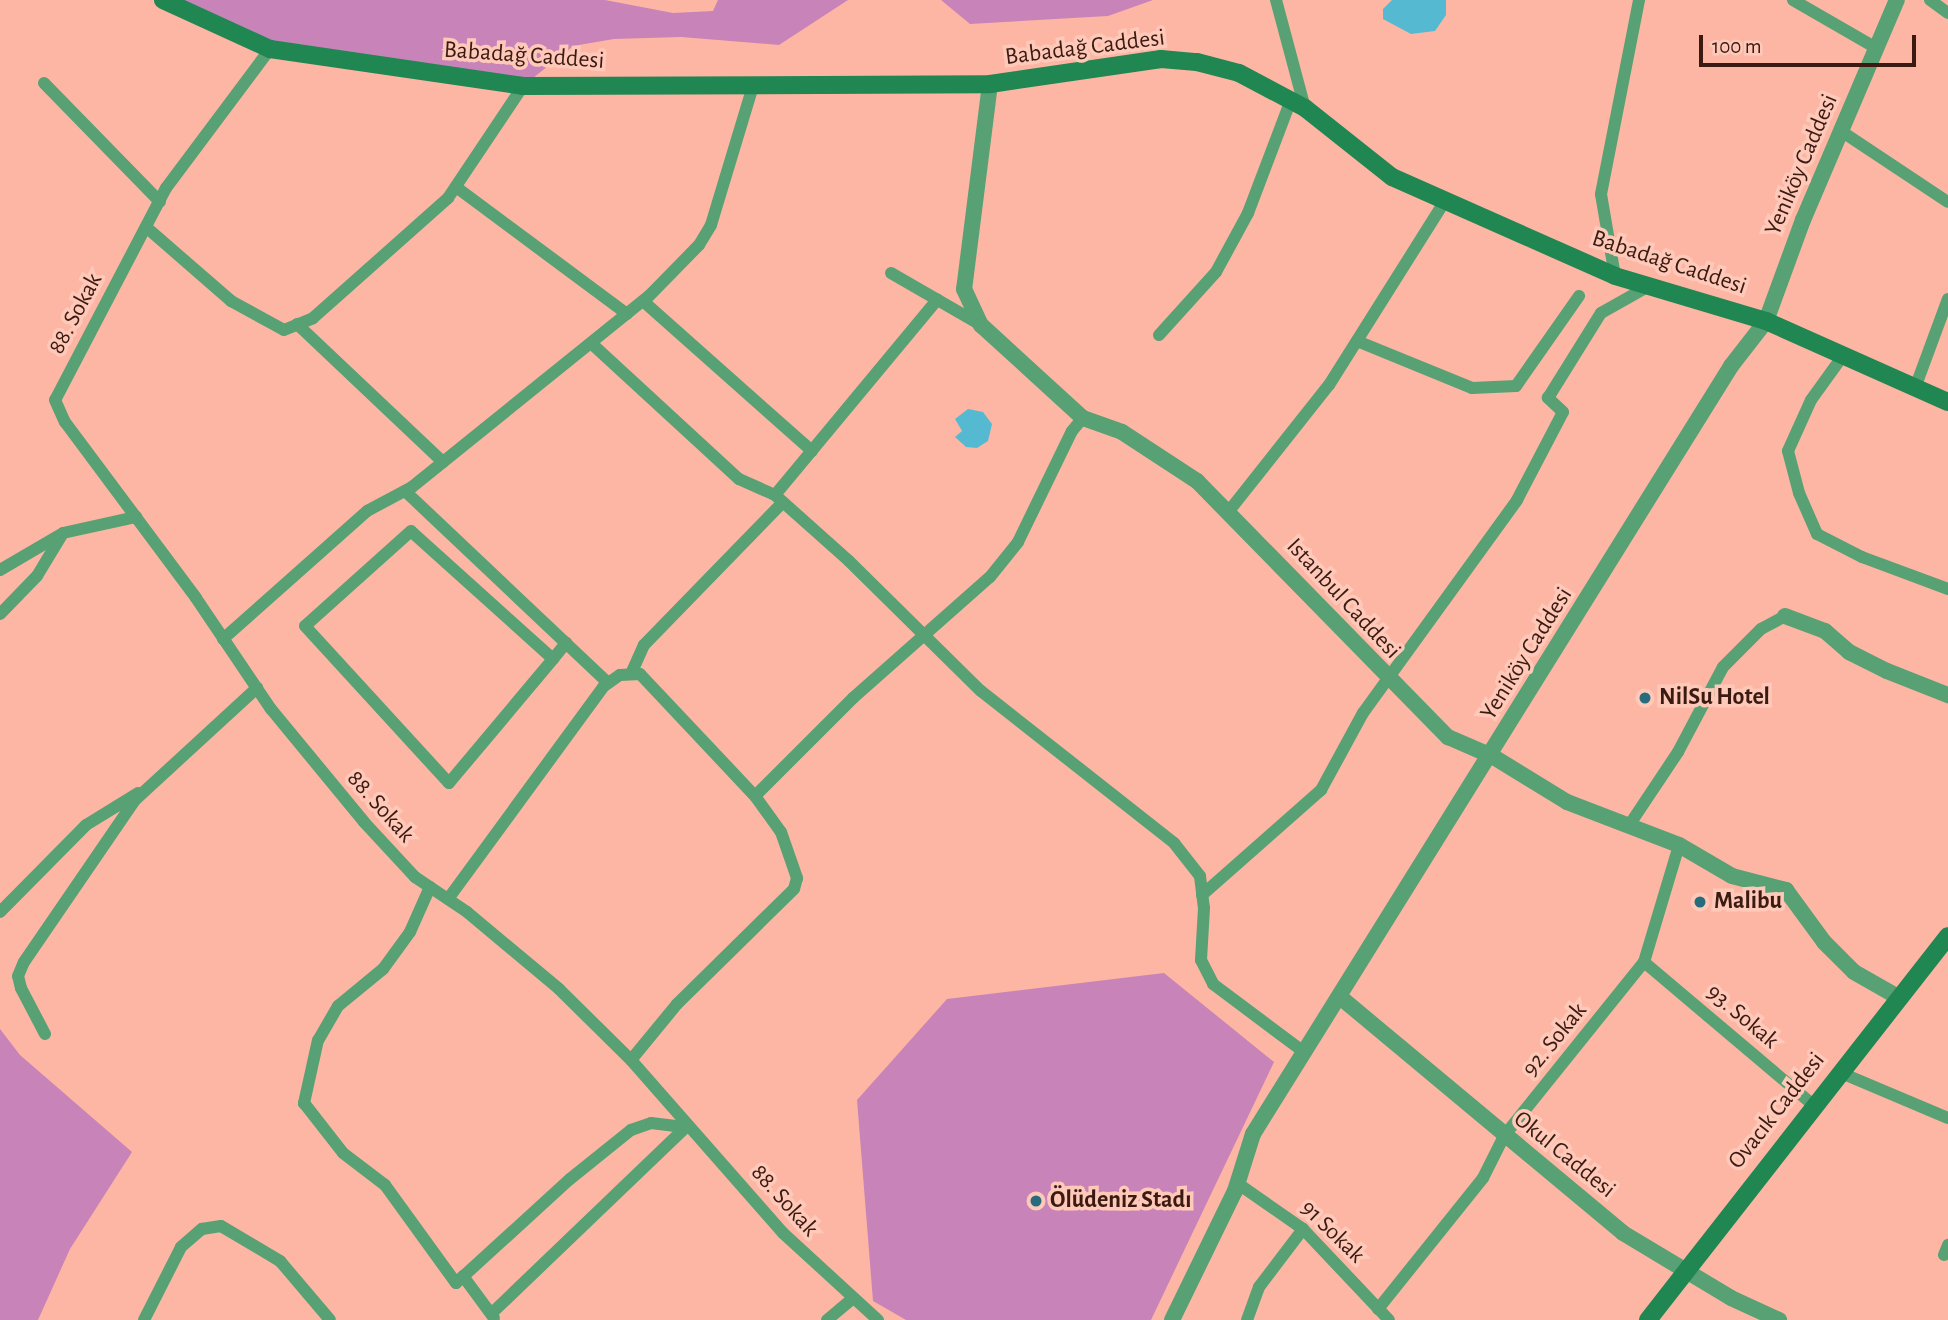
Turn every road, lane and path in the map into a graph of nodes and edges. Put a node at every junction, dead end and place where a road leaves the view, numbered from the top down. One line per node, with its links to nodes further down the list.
1 (163, 0): 8 (main road, Babadağ Caddesi)
2 (1276, 0): 14 (street)
3 (1639, 0): 22 (street)
4 (1793, 0): 9 (street)
5 (1896, 0): 9 (street, Yeniköy Caddesi)
6 (1930, 0): 7 (street)
7 (1948, 13)
8 (270, 48): 12 (main road, Babadağ Caddesi); 18 (street)
9 (1876, 48): 15 (street, Yeniköy Caddesi)
10 (44, 83): 18 (street)
11 (990, 84): 13 (main road, Babadağ Caddesi); 14 (main road, Babadağ Caddesi); 31 (street, Istanbul Caddesi)
12 (523, 86): 13 (main road, Babadağ Caddesi); 16 (street)
13 (753, 86): 27 (street)
14 (1298, 104): 17 (main road, Babadağ Caddesi); 32 (street)
15 (1841, 131): 19 (street); 29 (street, Yeniköy Caddesi)
16 (456, 187): 28 (street); 30 (street)
17 (1445, 201): 22 (main road, Babadağ Caddesi); 33 (street)
18 (160, 202): 20 (street)
19 (1948, 202)
20 (145, 227): 30 (street); 44 (street, 88. Sokak)
21 (891, 274): 26 (street)
22 (1615, 276): 23 (main road, Babadağ Caddesi)
23 (1648, 286): 29 (main road, Babadağ Caddesi); 55 (street)
24 (1579, 296): 33 (street)
25 (1948, 299): 36 (street)
26 (937, 300): 31 (street); 39 (street)
27 (643, 301): 28 (street); 39 (street)
28 (627, 314): 34 (street)
29 (1766, 320): 35 (main road, Babadağ Caddesi); 59 (street, Yeniköy Caddesi)
30 (297, 324): 40 (street)
31 (981, 325): 38 (street, Istanbul Caddesi)
32 (1159, 334)
33 (1357, 341): 43 (street)
34 (591, 343): 40 (street); 42 (street)
35 (1842, 357): 36 (main road, Babadağ Caddesi); 47 (street)
36 (1915, 388): 37 (main road, Babadağ Caddesi)
37 (1948, 402)
38 (1083, 418): 43 (street, Istanbul Caddesi); 50 (street)
39 (812, 450): 42 (street)
40 (443, 462): 41 (street)
41 (405, 491): 51 (street); 52 (street)
42 (779, 499): 50 (street); 54 (street)
43 (1229, 511): 55 (street, Istanbul Caddesi)
44 (136, 517): 45 (street); 51 (street, 88. Sokak)
45 (64, 533): 46 (street); 48 (street)
46 (0, 570)
47 (1948, 589)
48 (0, 614)
49 (1785, 616): 58 (street); 62 (street)
50 (923, 637): 61 (street); 65 (street)
51 (223, 639): 57 (street, 88. Sokak)
52 (566, 643): 53 (street); 56 (street)
53 (552, 659): 53 (street)
54 (631, 674): 56 (street); 61 (street)
55 (1387, 678): 59 (street, Istanbul Caddesi); 65 (street)
56 (608, 683): 66 (street)
57 (257, 688): 60 (street); 64 (street, 88. Sokak)
58 (1948, 695)
59 (1492, 756): 62 (street, Istanbul Caddesi); 70 (street, Yeniköy Caddesi)
60 (144, 789): 67 (street); 72 (street)
61 (755, 796): 74 (street)
62 (1628, 827): 63 (street, Istanbul Caddesi)
63 (1679, 845): 69 (street, 92. Sokak); 71 (street, Istanbul Caddesi)
64 (430, 887): 66 (street, 88. Sokak); 83 (street)
65 (1202, 895): 73 (street)
66 (448, 899): 74 (street, 88. Sokak)
67 (0, 912)
68 (1948, 936): 71 (main road, Ovacık Caddesi)
69 (1644, 962): 76 (street, 93. Sokak); 79 (street, 92. Sokak)
70 (1340, 997): 73 (street, Yeniköy Caddesi); 79 (street, Okul Caddesi)
71 (1898, 997): 75 (main road, Ovacık Caddesi)
72 (45, 1034)
73 (1304, 1052): 80 (street, Yeniköy Caddesi)
74 (631, 1060): 78 (street, 88. Sokak)
75 (1839, 1072): 76 (main road, Ovacık Caddesi); 77 (street)
76 (1813, 1105): 82 (main road, Ovacık Caddesi)
77 (1948, 1118)
78 (686, 1127): 83 (street); 84 (street, 88. Sokak); 86 (street)
79 (1504, 1136): 82 (street, Okul Caddesi); 85 (street, 92. Sokak)
80 (1237, 1183): 81 (street, 91 Sokak); 91 (street, Yeniköy Caddesi)
81 (1303, 1228): 85 (street, 91 Sokak); 92 (street)
82 (1685, 1271): 94 (main road, Ovacık Caddesi); 95 (street, Okul Caddesi)
83 (463, 1276): 86 (street)
84 (852, 1300): 89 (street); 90 (street, 88. Sokak)
85 (1377, 1309): 93 (street, 91 Sokak)
86 (493, 1317)
87 (144, 1320): 88 (street)
88 (330, 1320)
89 (827, 1320)
90 (878, 1320)
91 (1172, 1320)
92 (1247, 1320)
93 (1390, 1320)
94 (1648, 1320)
95 (1779, 1320)

